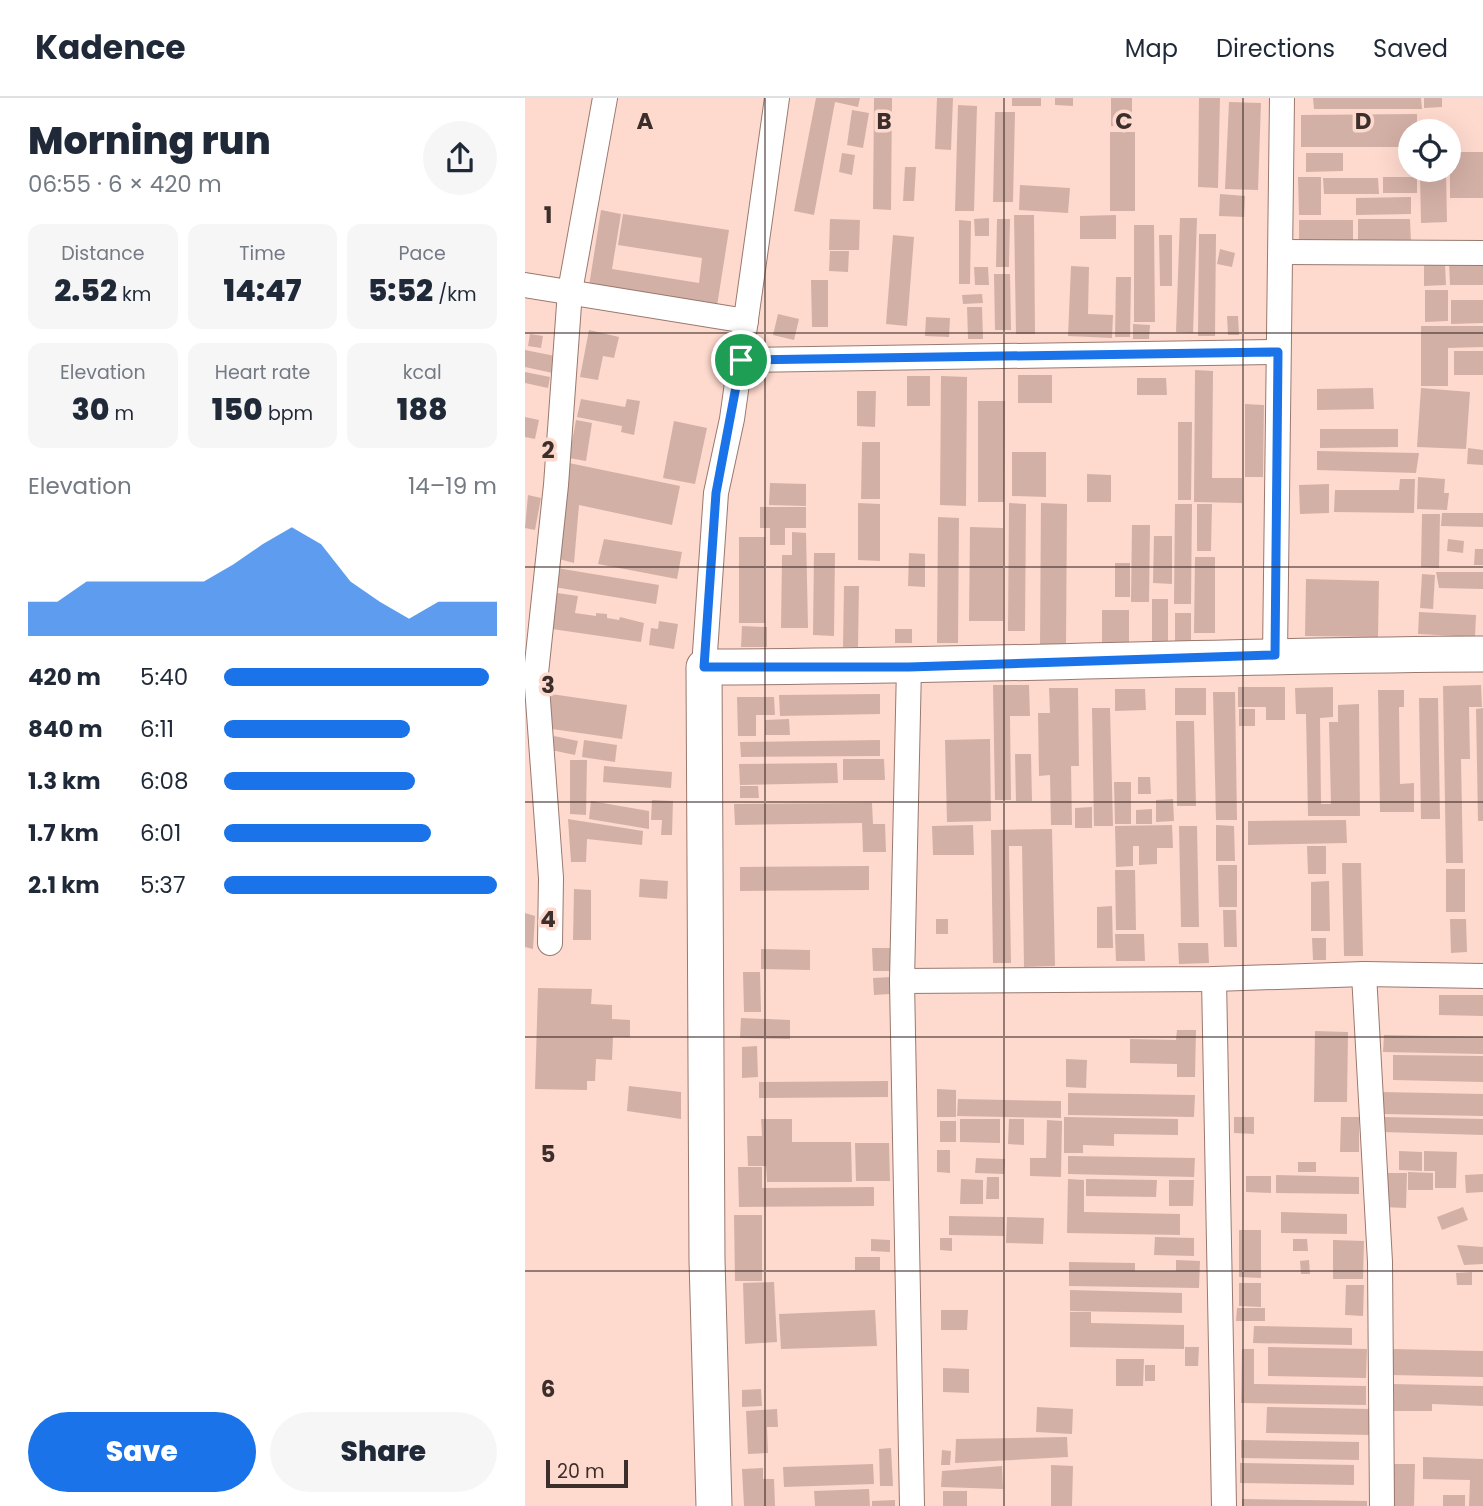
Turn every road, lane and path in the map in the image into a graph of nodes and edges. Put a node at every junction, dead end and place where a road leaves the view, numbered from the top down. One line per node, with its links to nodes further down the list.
1 (605, 98): 7 (street)
2 (777, 98): 8 (street)
3 (1282, 98): 4 (street)
4 (1282, 252): 5 (street); 9 (street)
5 (1483, 253)
6 (525, 285): 7 (street)
7 (570, 291): 8 (street); 15 (street)
8 (746, 321): 10 (street)
9 (1278, 352): 10 (street); 12 (street)
10 (741, 360): 13 (street)
11 (1483, 654): 12 (main road)
12 (1275, 655): 14 (main road)
13 (704, 667): 14 (main road); 20 (main road)
14 (909, 667): 19 (street)
15 (550, 943)
16 (1364, 974): 17 (street); 18 (street); 23 (street)
17 (1483, 976)
18 (1214, 979): 19 (street); 22 (street)
19 (902, 981): 21 (street)
20 (714, 1506)
21 (912, 1506)
22 (1224, 1506)
23 (1382, 1506)

